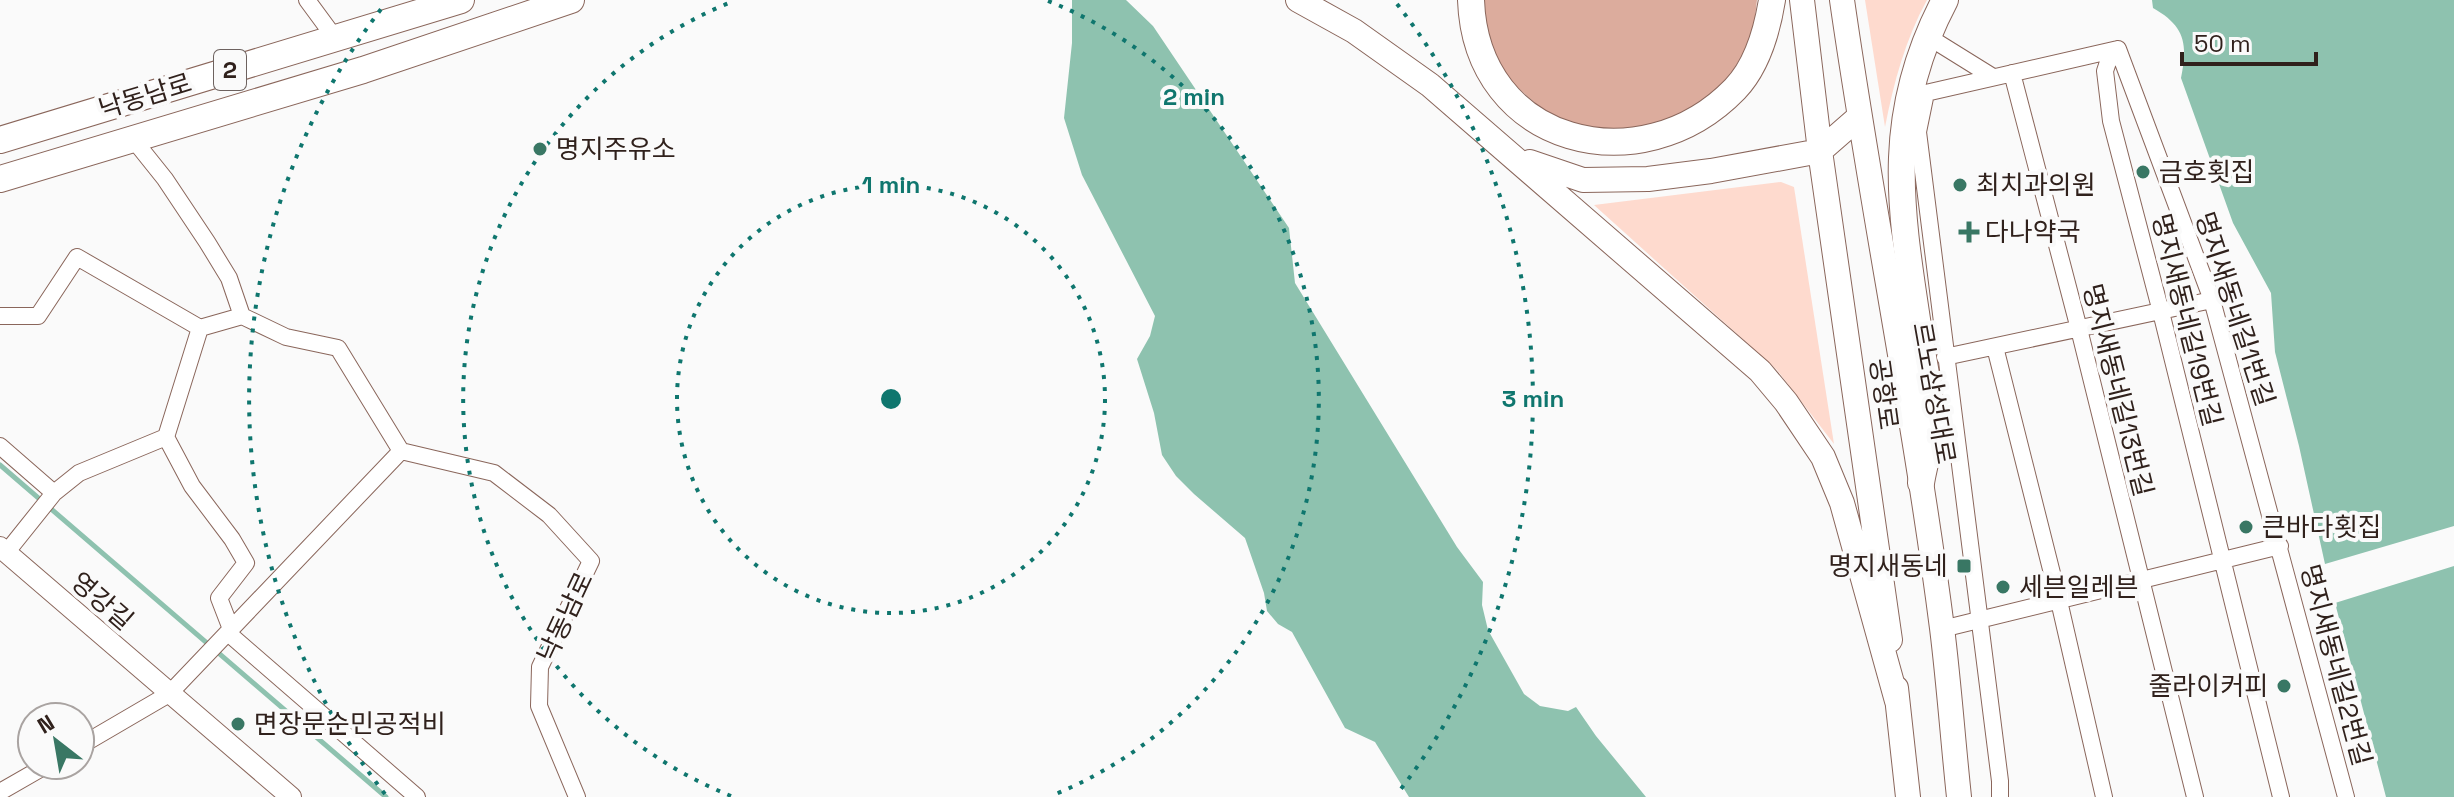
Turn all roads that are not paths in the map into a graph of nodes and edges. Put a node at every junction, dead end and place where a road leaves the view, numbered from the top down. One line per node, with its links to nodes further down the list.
1 (307, 0): 11 (street)
2 (461, 0): 11 (main road, 낙동남로 / 2)
3 (571, 0): 17 (main road, 낙동남로 / 2)
4 (1298, 0): 20 (main road)
5 (1471, 0): 6 (main road)
6 (1772, 0)
7 (1802, 0): 19 (main road, 공항로)
8 (1842, 0): 16 (main road, 르노삼성대로)
9 (1945, 0): 10 (main road)
10 (1927, 36): 14 (street); 15 (main road)
11 (335, 38): 18 (main road, 낙동남로 / 2)
12 (2118, 49): 13 (street); 22 (street, 명지새동네길1번길); 23 (street, 명지새동네길19번길)
13 (2012, 73): 14 (street); 27 (street, 명지새동네길13번길)
14 (1993, 77): 15 (street)
15 (1917, 95): 29 (street); 33 (main road)
16 (1859, 117): 19 (main road); 33 (main road, 르노삼성대로)
17 (133, 139): 21 (main road, 낙동남로 / 2); 25 (street, 낙동남로)
18 (0, 140)
19 (1820, 151): 20 (main road); 44 (main road, 공항로)
20 (1516, 158): 44 (main road)
21 (0, 179)
22 (2212, 300): 23 (street); 35 (street, 명지새동네길1번길)
23 (2161, 312): 27 (street); 37 (street, 명지새동네길19번길)
24 (0, 316): 26 (street)
25 (242, 316): 26 (street); 32 (street)
26 (200, 328): 30 (street)
27 (2079, 329): 28 (street); 38 (street, 명지새동네길13번길)
28 (1995, 347): 29 (street); 39 (street)
29 (1945, 357): 40 (street)
30 (166, 437): 34 (street); 42 (street)
31 (0, 446): 34 (street)
32 (401, 451): 42 (street); 50 (street, 낙동남로)
33 (1921, 483): 41 (main road, 르노삼성대로)
34 (54, 493): 36 (street)
35 (2280, 546): 37 (street); 57 (street, 명지새동네길2번길)
36 (3, 550): 43 (street, 영강길)
37 (2222, 559): 38 (street); 56 (street, 명지새동네길19번길)
38 (2141, 579): 39 (street); 55 (street, 명지새동네길13번길)
39 (2059, 601): 40 (street); 54 (street)
40 (1979, 618): 41 (street); 53 (street)
41 (1942, 629): 52 (main road, 르노삼성대로)
42 (229, 631): 43 (street); 49 (street)
43 (169, 694): 45 (street); 48 (street, 영강길)
44 (1897, 701): 51 (main road, 공항로)
45 (96, 737)
46 (19, 781): 47 (street)
47 (0, 792)
48 (291, 797)
49 (417, 797)
50 (577, 797)
51 (1908, 797)
52 (1959, 797)
53 (2000, 797)
54 (2104, 797)
55 (2195, 797)
56 (2281, 797)
57 (2346, 797)

